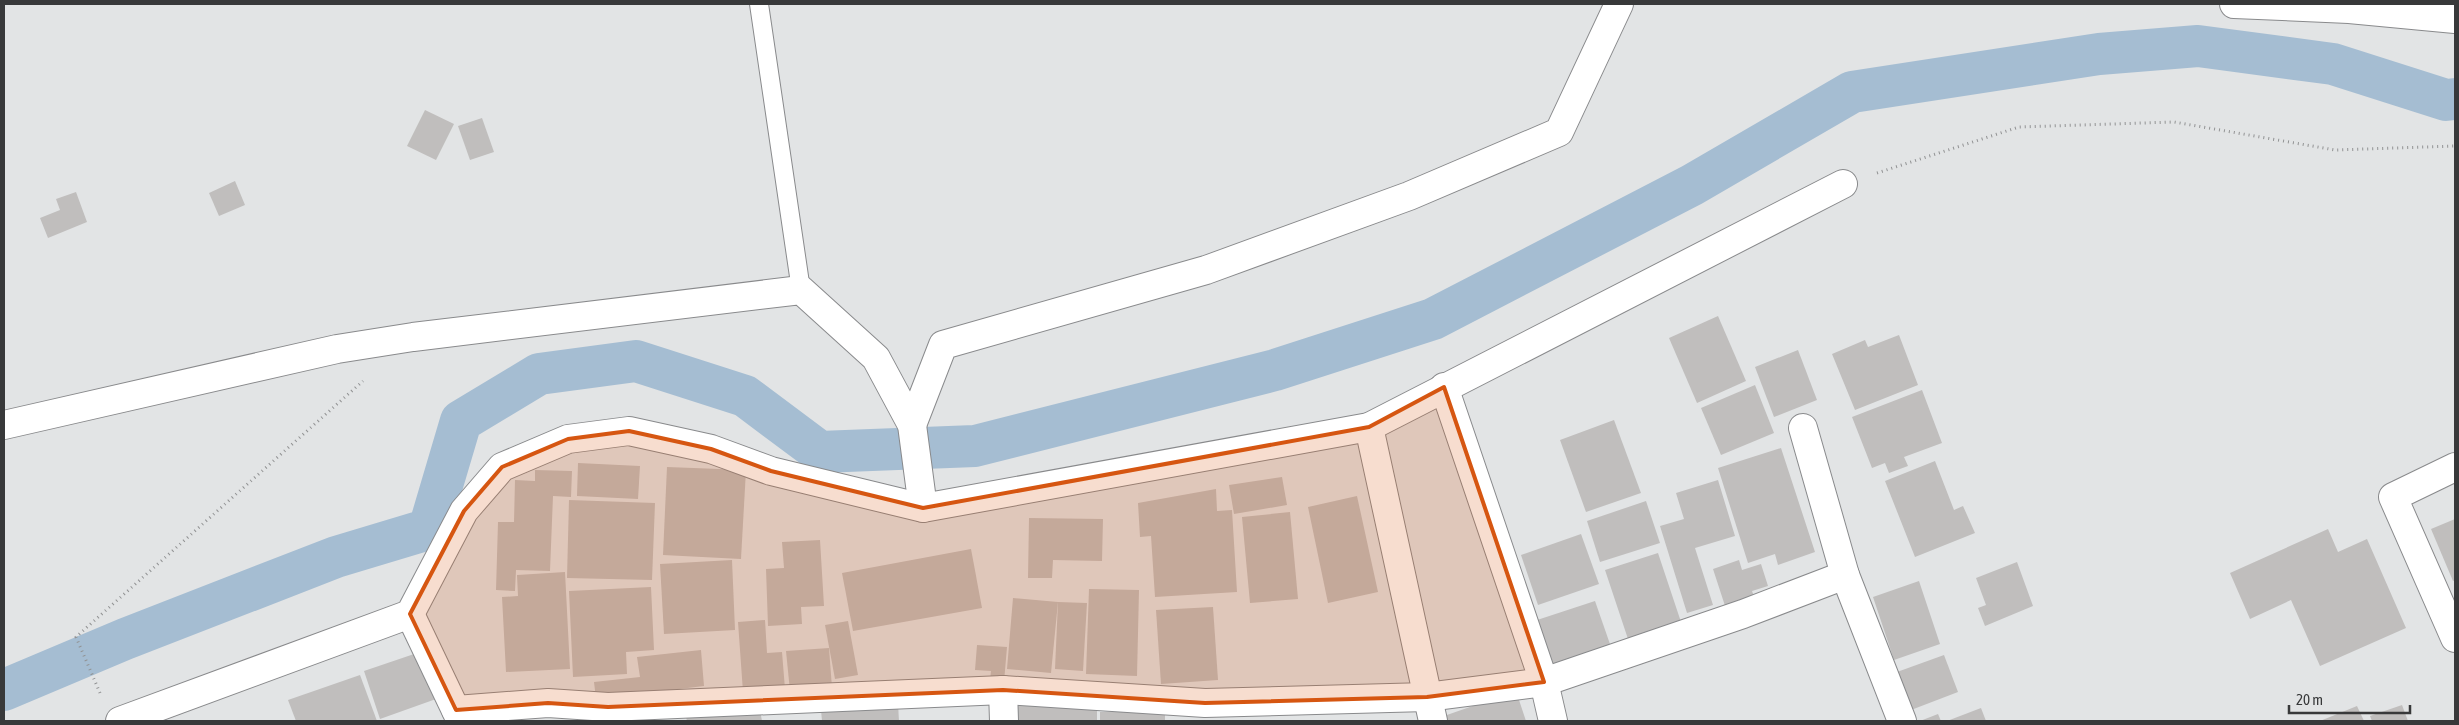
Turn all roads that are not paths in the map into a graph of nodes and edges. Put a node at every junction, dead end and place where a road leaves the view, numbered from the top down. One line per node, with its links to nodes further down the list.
1 (759, 4): 6 (lane)
2 (1620, 4): 9 (street)
3 (2234, 4): 4 (street)
4 (2455, 19)
5 (1843, 184): 7 (street)
6 (801, 290): 8 (street); 9 (street)
7 (1444, 386): 10 (street); 17 (street)
8 (4, 425)
9 (912, 425): 13 (street)
10 (1369, 427): 13 (street); 19 (street)
11 (1803, 428): 14 (street)
12 (2455, 467): 16 (street)
13 (923, 508): 15 (street)
14 (1845, 575): 17 (street); 24 (street)
15 (410, 614): 20 (street); 21 (street)
16 (2455, 638)
17 (1544, 682): 19 (street); 23 (street)
18 (1003, 690): 19 (street); 20 (street); 22 (street)
19 (1430, 709)
20 (458, 715)
21 (120, 721)
22 (1004, 721)
23 (1553, 721)
24 (1902, 721)

